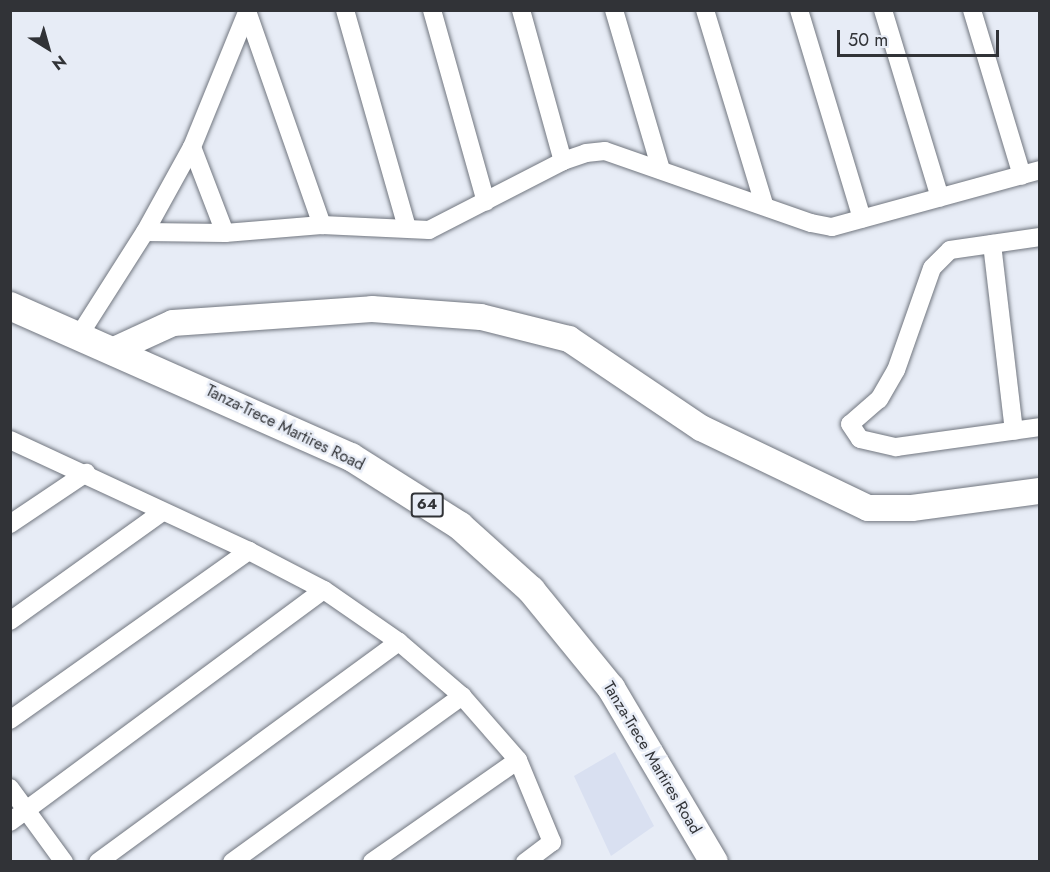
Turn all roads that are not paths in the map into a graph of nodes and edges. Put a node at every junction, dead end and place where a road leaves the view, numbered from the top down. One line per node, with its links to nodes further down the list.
1 (345, 10): 20 (street)
2 (432, 10): 16 (street)
3 (521, 10): 11 (street)
4 (614, 10): 12 (street)
5 (705, 10): 17 (street)
6 (799, 10): 18 (street)
7 (883, 10): 15 (street)
8 (972, 10): 14 (street)
9 (248, 11): 10 (street); 19 (street)
10 (192, 147): 21 (street); 22 (street)
11 (563, 161): 12 (street); 16 (street)
12 (661, 170): 17 (street)
13 (1040, 170): 14 (street)
14 (1022, 176): 15 (street)
15 (940, 198): 18 (street)
16 (486, 202): 20 (street)
17 (764, 204): 18 (street)
18 (862, 219)
19 (322, 225): 20 (street); 22 (street)
20 (407, 227)
21 (145, 232): 22 (street); 26 (street)
22 (225, 233)
23 (1040, 237): 24 (street)
24 (992, 244): 29 (street); 29 (street)
25 (10, 306): 26 (main road, Tanza-Trece Martires Road / 64)
26 (80, 334): 27 (main road, Tanza-Trece Martires Road / 64)
27 (114, 350): 32 (street); 50 (main road, Tanza-Trece Martires Road / 64)
28 (1040, 427): 29 (street)
29 (1014, 431)
30 (10, 440): 31 (street)
31 (86, 473): 33 (street); 34 (street)
32 (1040, 491)
33 (162, 512): 35 (street); 37 (street)
34 (10, 524)
35 (249, 551): 36 (street); 40 (street)
36 (324, 590): 38 (street); 43 (street)
37 (10, 621)
38 (399, 642): 39 (street); 46 (street)
39 (462, 696): 41 (street); 47 (street)
40 (10, 720)
41 (518, 760): 48 (street); 49 (street)
42 (10, 788): 43 (street)
43 (26, 810): 44 (street); 45 (street)
44 (10, 822)
45 (64, 861)
46 (98, 861)
47 (232, 861)
48 (372, 861)
49 (525, 861)
50 (714, 861)

